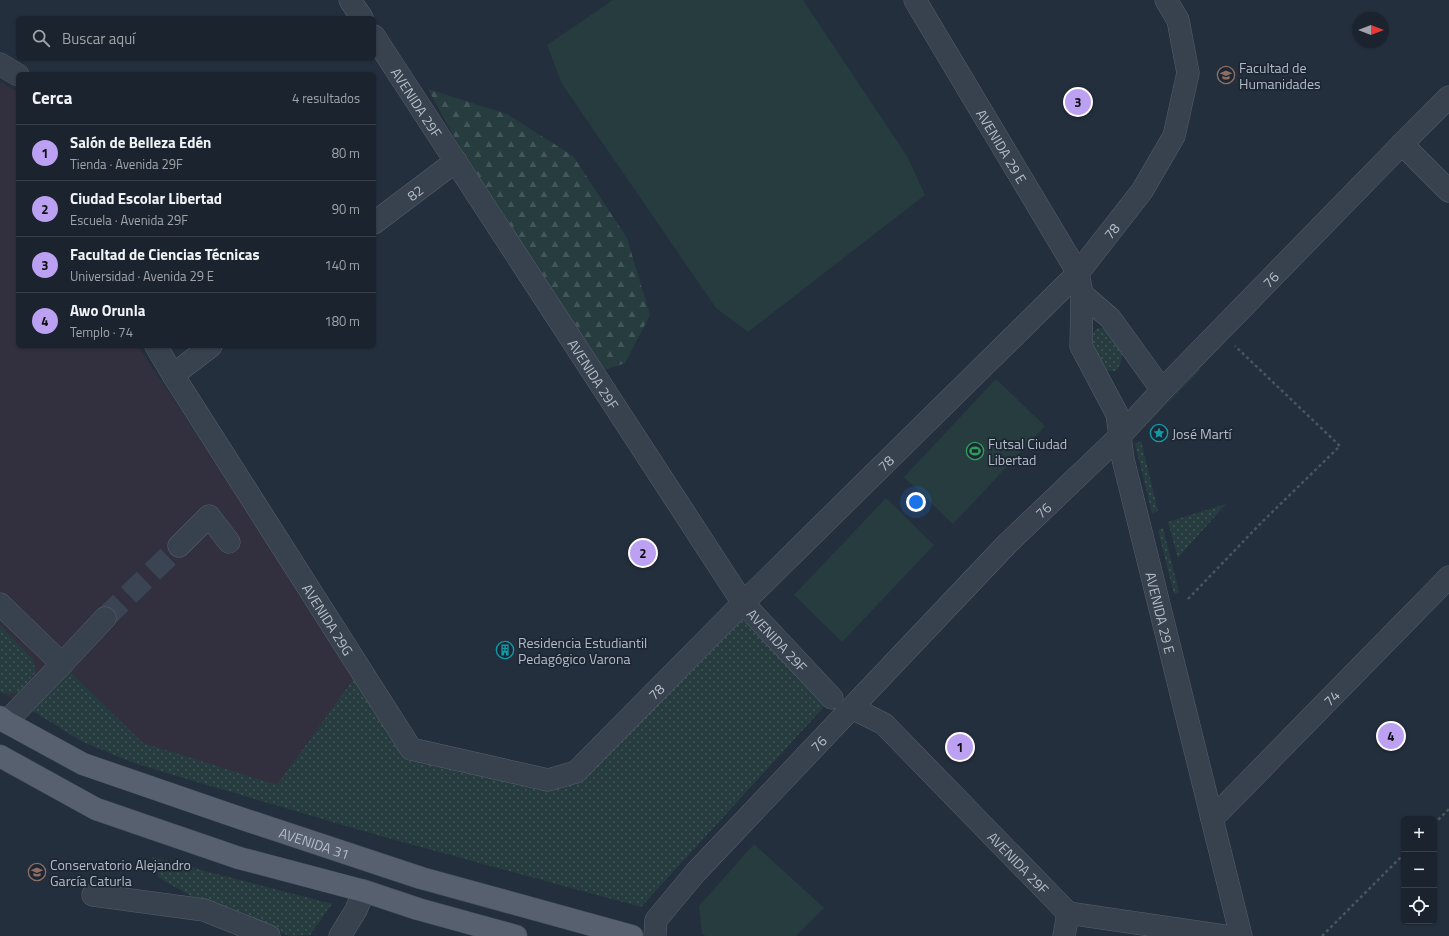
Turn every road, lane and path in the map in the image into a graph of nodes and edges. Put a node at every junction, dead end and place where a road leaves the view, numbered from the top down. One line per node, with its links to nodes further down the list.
1 (350, 0): 4 (street)
2 (916, 0): 13 (street, AVENIDA 29 E)
3 (1166, 0): 13 (street, 78)
4 (361, 16)
5 (376, 39): 10 (street, AVENIDA 29F)
6 (0, 64): 7 (street)
7 (16, 74)
8 (1449, 97): 9 (street, 76)
9 (1402, 144): 11 (street); 19 (street, 76)
10 (456, 161): 12 (street, 82); 25 (street, AVENIDA 29F)
11 (1449, 191)
12 (376, 221)
13 (1078, 273): 14 (street, AVENIDA 29 E); 25 (street, 78)
14 (1082, 294): 19 (street); 20 (street, AVENIDA 29 E)
15 (1231, 342): 24 (path)
16 (157, 348): 18 (street, AVENIDA 29G)
17 (208, 348): 18 (street)
18 (173, 375): 33 (street, AVENIDA 29G)
19 (1162, 390): 20 (street, 76)
20 (1120, 437): 30 (street, 76); 35 (street, AVENIDA 29 E)
21 (229, 542): 22 (street)
22 (179, 546)
23 (1449, 577): 35 (street, 74)
24 (1188, 599)
25 (743, 603): 29 (street, AVENIDA 29F); 33 (street, 78)
26 (0, 604): 28 (street)
27 (105, 618): 28 (street)
28 (62, 664): 31 (street)
29 (832, 698)
30 (852, 708): 40 (street, AVENIDA 29F); 45 (street, 76)
31 (3, 720): 44 (main road, AVENIDA 31)
32 (0, 756): 38 (main road)
33 (576, 772)
34 (1449, 809): 36 (path)
35 (1212, 819): 48 (street, AVENIDA 29 E)
36 (1437, 821)
37 (1401, 857): 49 (path)
38 (364, 891): 42 (street); 43 (main road)
39 (93, 895): 41 (street)
40 (1068, 913): 46 (street); 47 (street)
41 (269, 936)
42 (340, 936)
43 (516, 936)
44 (632, 936)
45 (655, 936)
46 (1064, 936)
47 (1224, 936)
48 (1241, 936)
49 (1322, 936)

